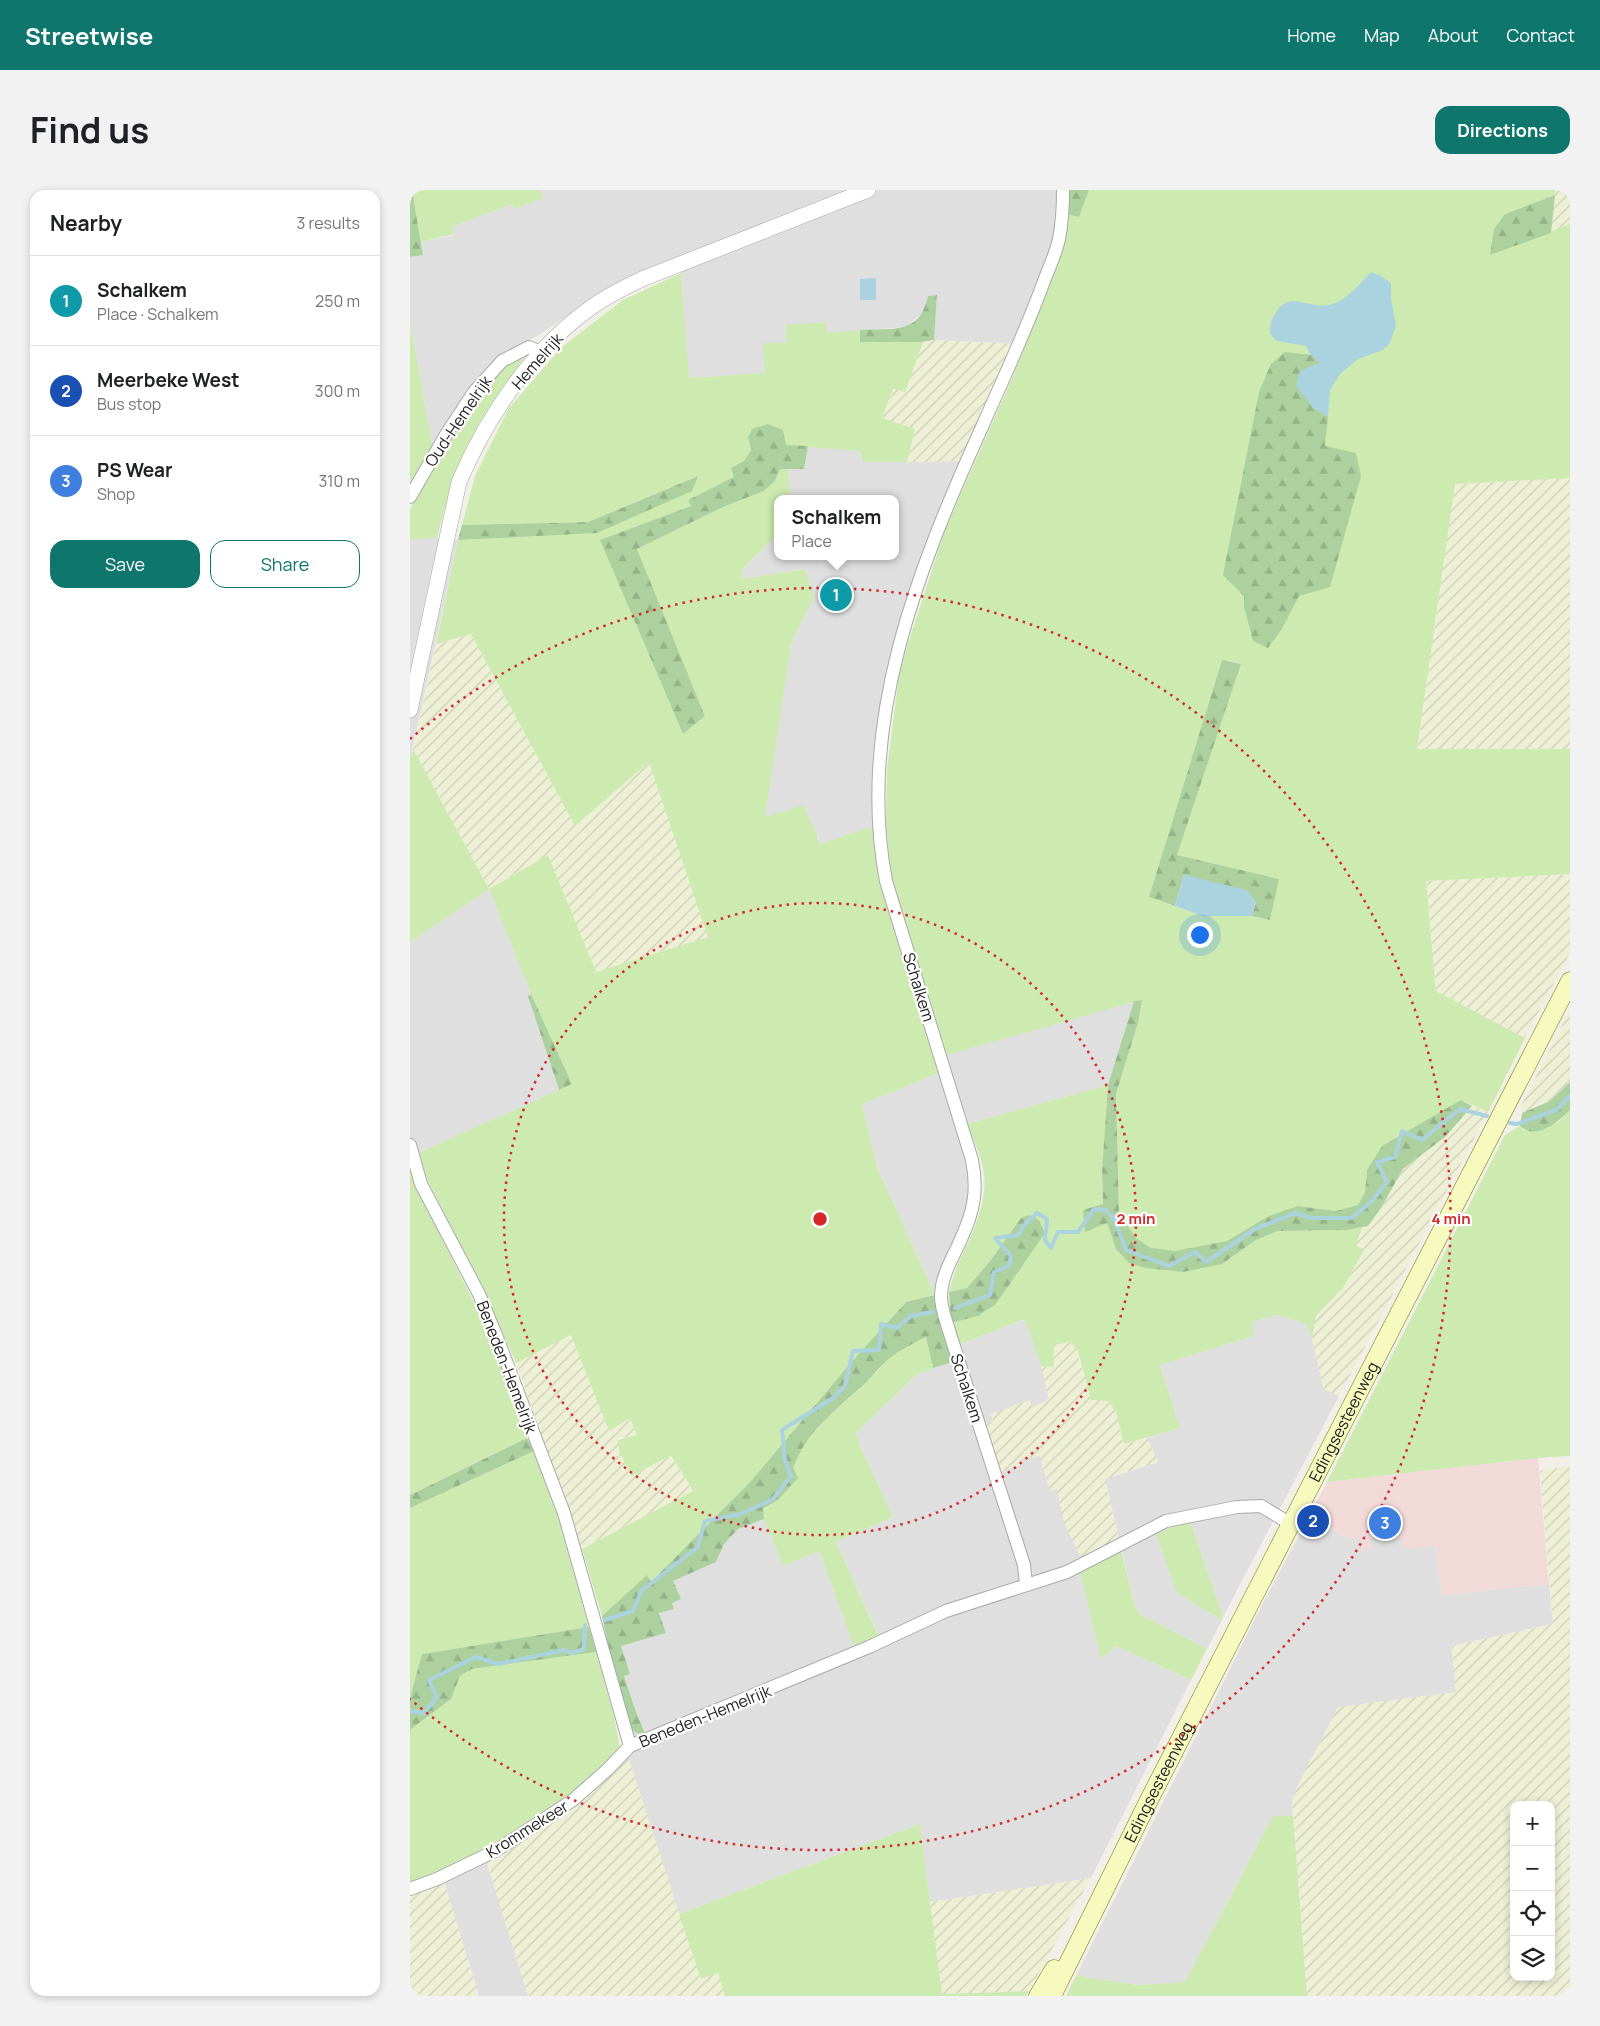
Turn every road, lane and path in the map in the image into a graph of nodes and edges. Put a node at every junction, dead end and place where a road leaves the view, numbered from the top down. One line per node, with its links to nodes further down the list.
1 (868, 190): 3 (street, Hemelrijk)
2 (1062, 190): 9 (street, Schalkem)
3 (542, 353): 4 (street, Oud-Hemelrijk); 5 (street, Hemelrijk)
4 (410, 497)
5 (410, 710)
6 (1570, 981): 8 (main road, Edingsesteenweg)
7 (410, 1145): 10 (street, Beneden-Hemelrijk)
8 (1291, 1524): 9 (street, Beneden-Hemelrijk); 12 (main road, Edingsesteenweg)
9 (1026, 1584): 10 (street, Beneden-Hemelrijk)
10 (630, 1746): 11 (street, Krommekeer)
11 (410, 1889)
12 (1103, 1890): 13 (main road, Edingsesteenweg); 14 (main road, Edingsesteenweg)
13 (1038, 1996)
14 (1052, 1996)

